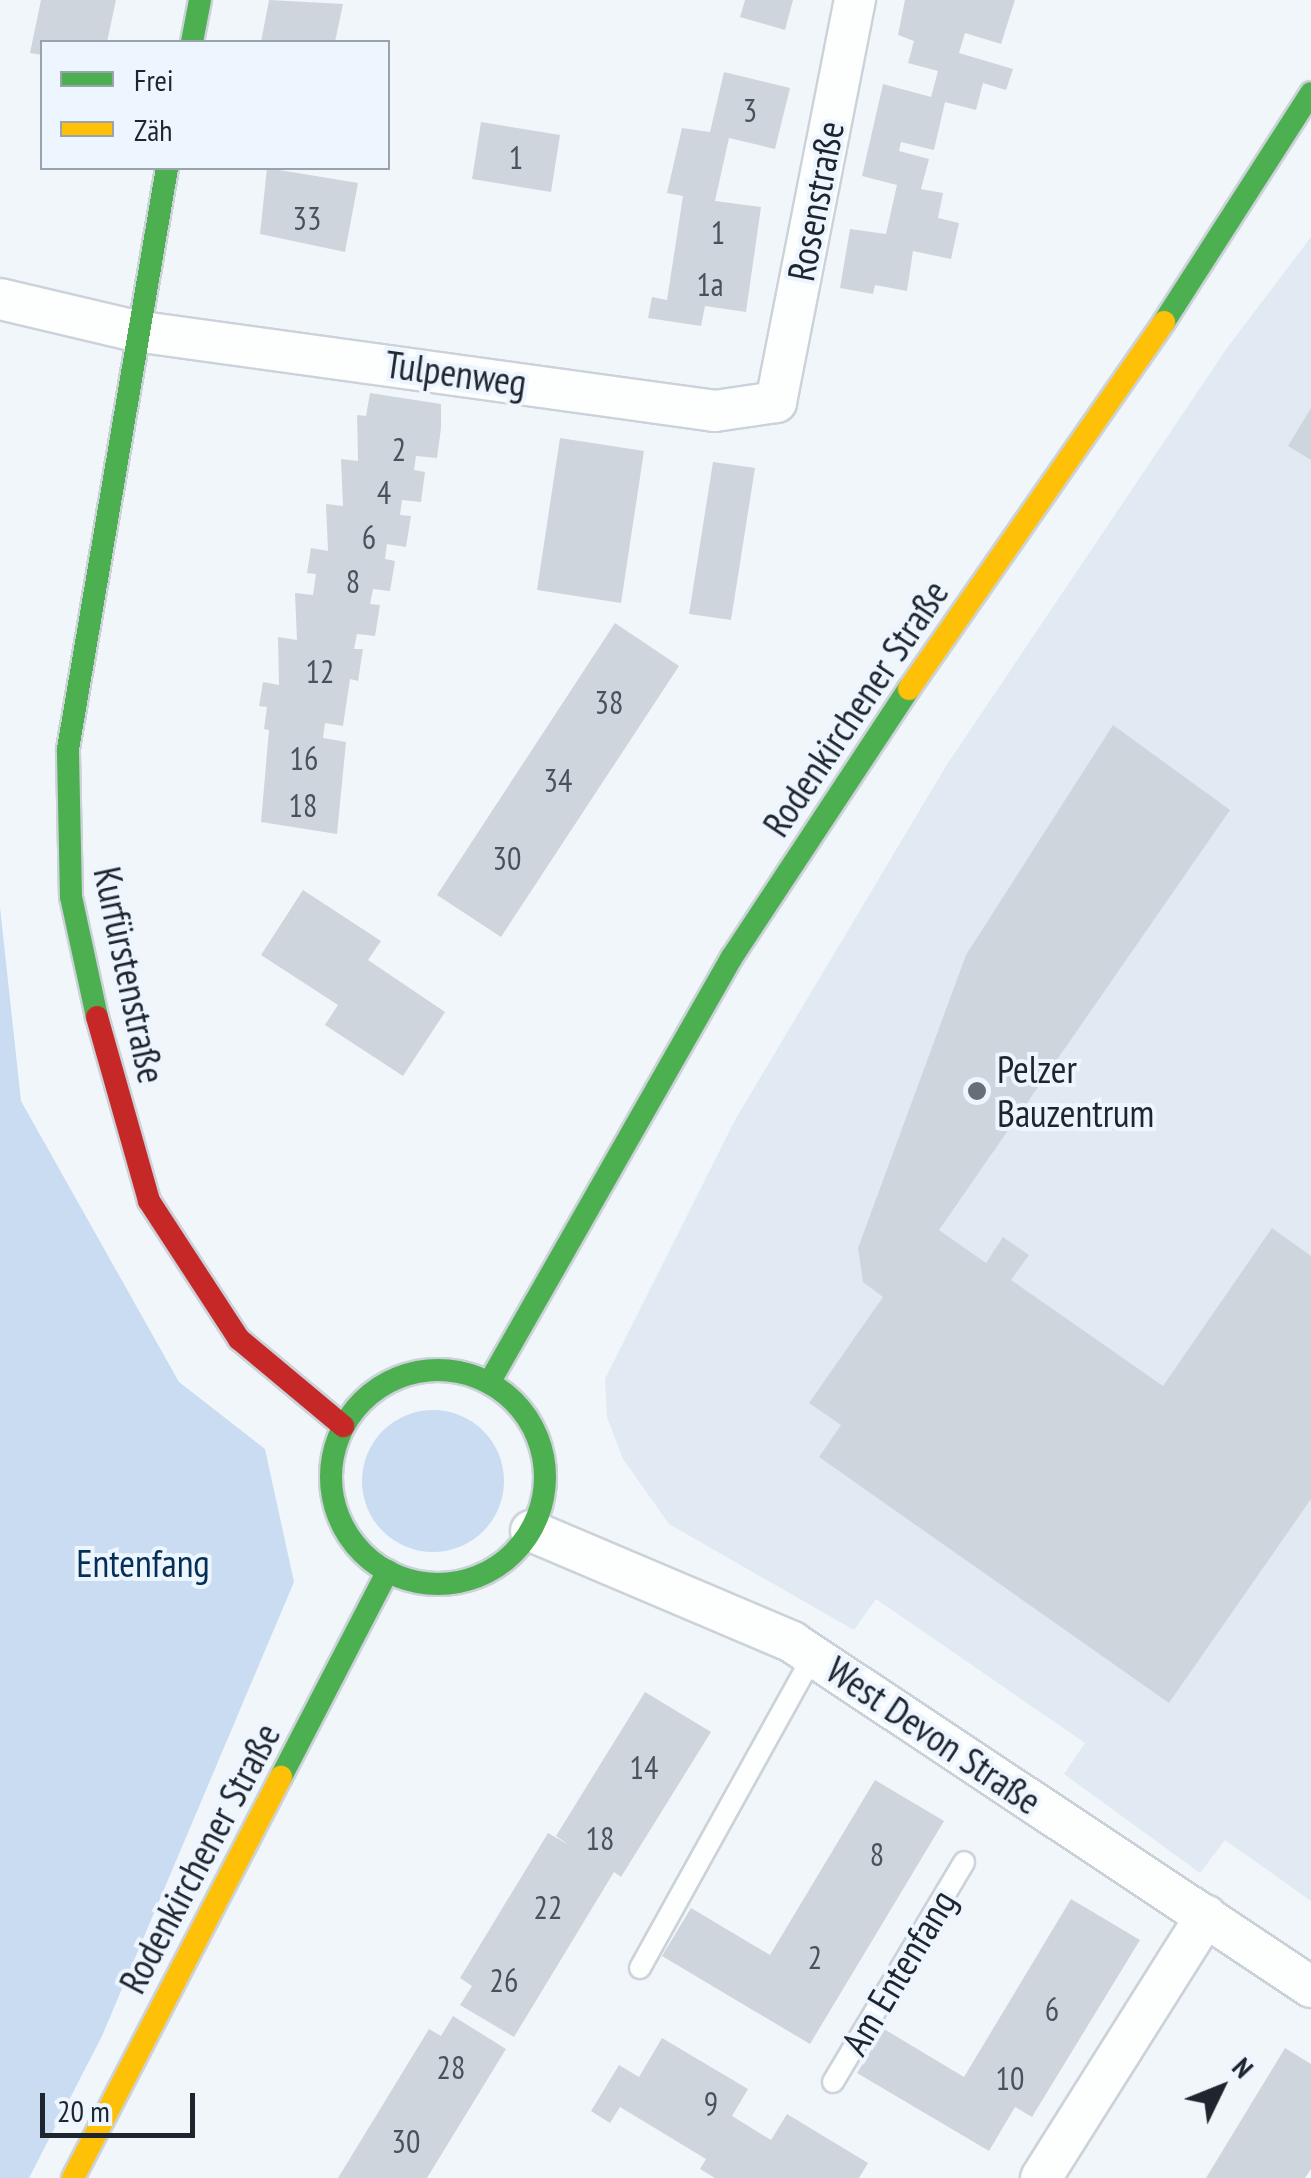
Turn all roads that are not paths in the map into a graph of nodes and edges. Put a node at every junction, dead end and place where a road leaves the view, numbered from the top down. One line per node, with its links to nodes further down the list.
1 (200, 0): 3 (main road)
2 (855, 0): 8 (street, Rosenstraße)
3 (192, 40)
4 (1311, 93): 9 (main road, Rodenkirchener Straße)
5 (167, 170): 7 (main road, Kurfürstenstraße)
6 (0, 299): 7 (street, Tulpenweg)
7 (134, 331): 8 (street, Tulpenweg); 10 (main road, Kurfürstenstraße)
8 (776, 402)
9 (489, 1383): 10 (main road); 11 (main road)
10 (344, 1426): 12 (main road)
11 (531, 1530): 12 (main road); 13 (street, West Devon Straße)
12 (388, 1572): 19 (main road, Rodenkirchener Straße)
13 (813, 1656): 15 (street, West Devon Straße); 16 (lane)
14 (964, 1862): 18 (lane, Am Entenfang)
15 (1206, 1916): 17 (street, West Devon Straße); 20 (street)
16 (640, 1968)
17 (1311, 1987)
18 (833, 2082)
19 (72, 2178)
20 (1040, 2178)

